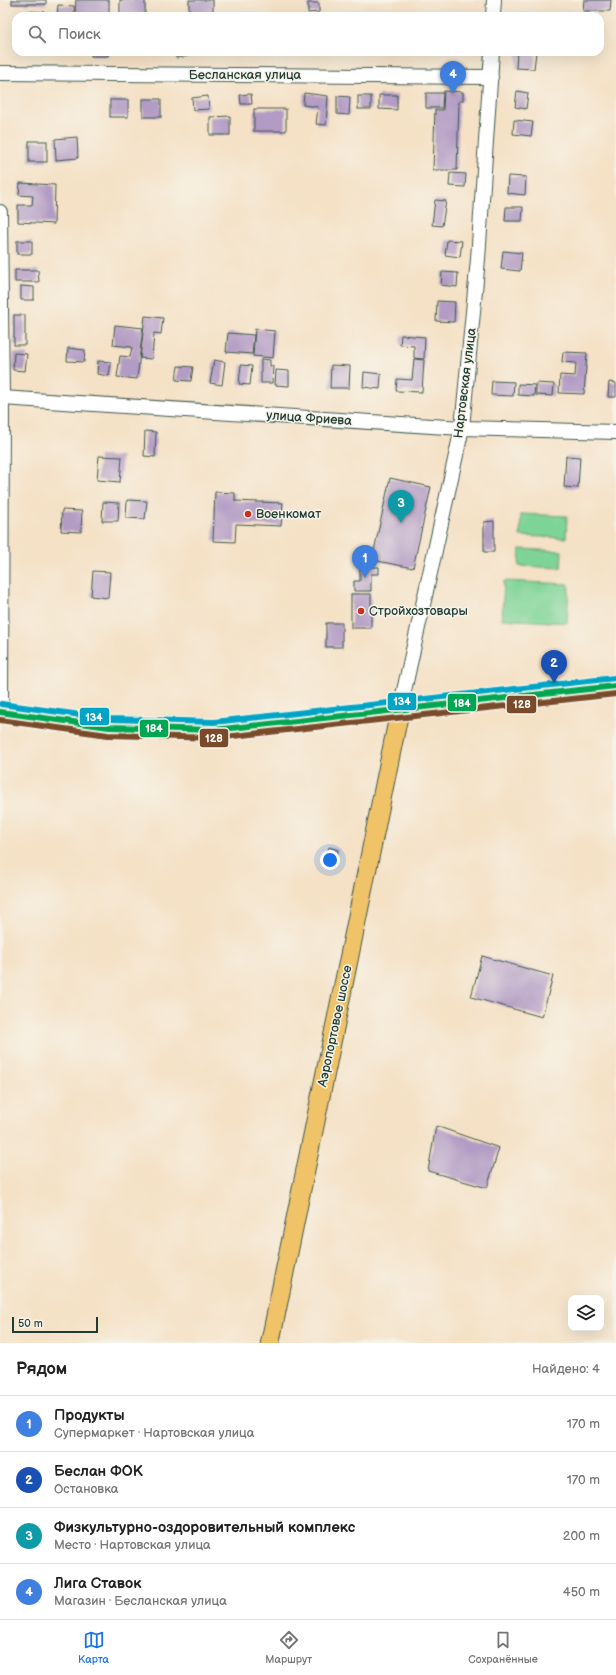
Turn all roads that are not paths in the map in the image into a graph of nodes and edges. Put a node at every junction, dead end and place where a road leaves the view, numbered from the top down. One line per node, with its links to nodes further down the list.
1 (494, 0): 2 (street)
2 (493, 12)
3 (492, 56): 5 (street, Нартовская улица)
4 (0, 73): 5 (street, Бесланская улица)
5 (490, 77): 8 (street, Нартовская улица)
6 (0, 212): 7 (street)
7 (2, 398): 8 (street, улица Фриева); 12 (street)
8 (462, 428): 9 (street, улица Фриева); 11 (street, Нартовская улица)
9 (616, 432)
10 (616, 686): 11 (main road)
11 (400, 709): 12 (main road); 13 (main road, Аэропортовое шоссе)
12 (0, 712)
13 (270, 1343)

